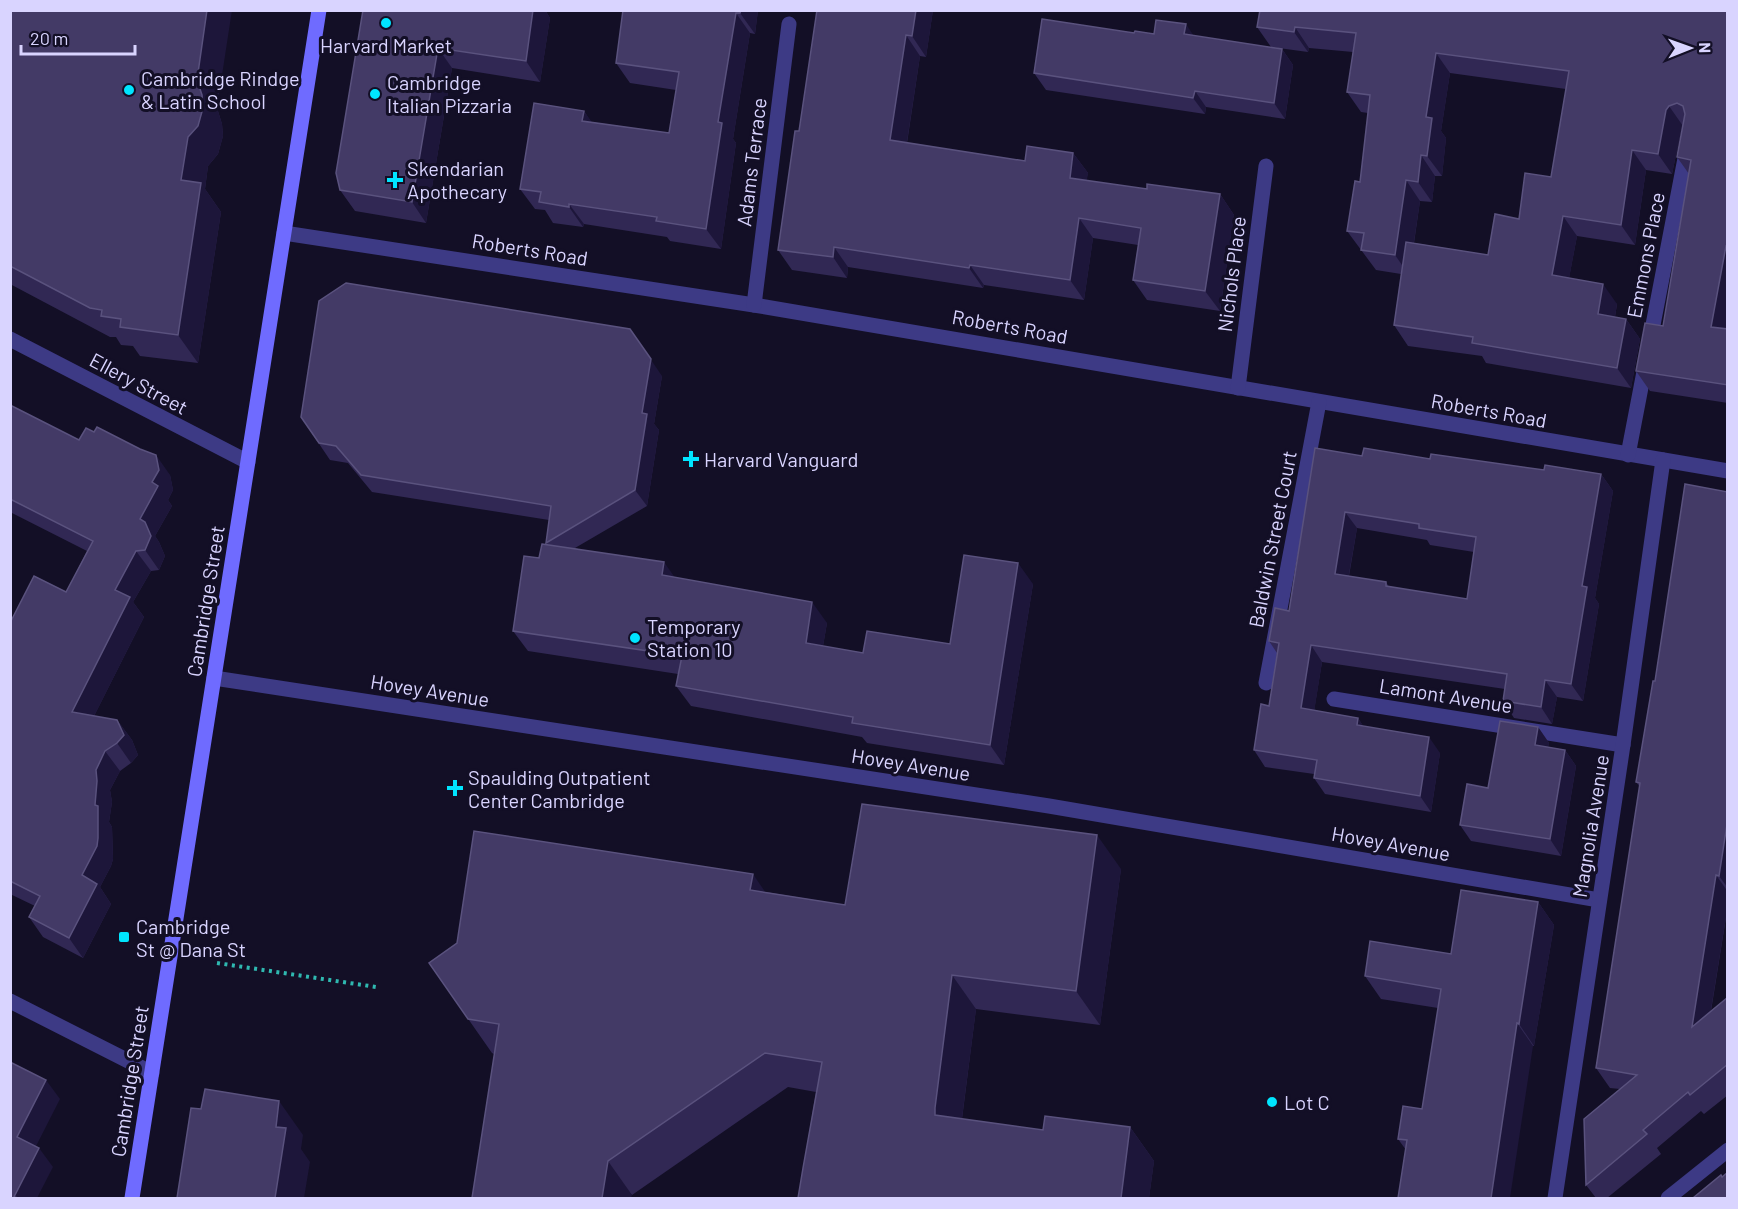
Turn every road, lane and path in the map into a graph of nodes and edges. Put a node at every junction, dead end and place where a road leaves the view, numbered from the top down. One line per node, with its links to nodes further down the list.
1 (319, 10): 5 (main road, Cambridge Street)
2 (789, 24): 6 (street, Adams Terrace)
3 (1690, 133): 10 (street, Emmons Place)
4 (1266, 166): 8 (street, Nichols Place)
5 (284, 233): 6 (street, Roberts Road); 12 (main road, Cambridge Street)
6 (754, 304): 8 (street, Roberts Road)
7 (10, 339): 12 (street, Ellery Street)
8 (1238, 388): 9 (street, Roberts Road)
9 (1319, 402): 10 (street, Roberts Road); 15 (street, Baldwin Street Court)
10 (1628, 455): 11 (street, Roberts Road)
11 (1663, 460): 13 (street, Roberts Road); 17 (street, Magnolia Avenue)
12 (249, 462): 14 (main road, Cambridge Street)
13 (1728, 471)
14 (214, 678): 18 (street, Hovey Avenue); 22 (main road, Cambridge Street)
15 (1266, 683)
16 (1334, 699): 17 (street, Lamont Avenue)
17 (1623, 745): 18 (street, Magnolia Avenue)
18 (1599, 900): 25 (street, Magnolia Avenue)
19 (217, 963): 20 (path)
20 (376, 987)
21 (10, 1001): 22 (street)
22 (152, 1073): 24 (main road, Cambridge Street)
23 (1728, 1150): 26 (street)
24 (132, 1198)
25 (1555, 1198)
26 (1668, 1198)

